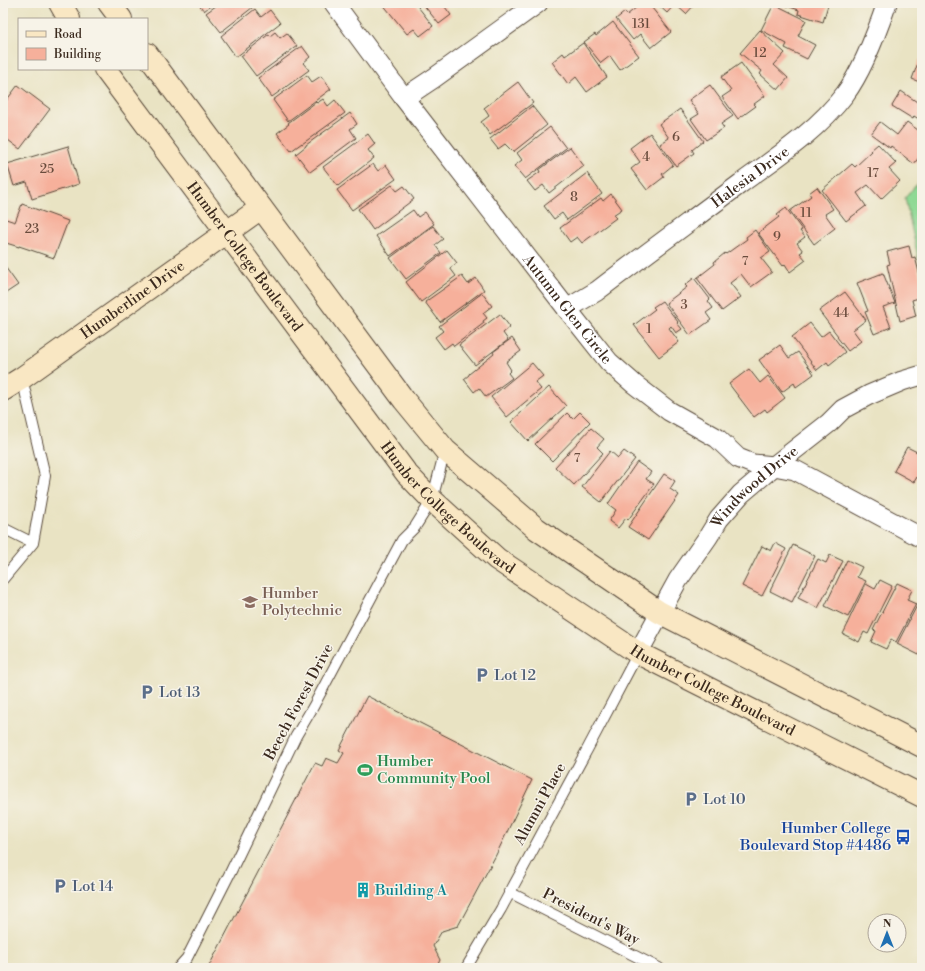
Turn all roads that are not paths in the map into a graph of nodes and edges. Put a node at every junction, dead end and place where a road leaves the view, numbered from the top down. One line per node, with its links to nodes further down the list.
1 (60, 3): 6 (street)
2 (109, 3): 7 (street)
3 (334, 3): 10 (street, Autumn Glen Circle)
4 (538, 3): 10 (street)
5 (887, 3): 13 (street, Halesia Drive)
6 (68, 18)
7 (120, 18)
8 (148, 55): 11 (street)
9 (106, 70): 12 (street, Humber College Boulevard)
10 (404, 98): 13 (street, Autumn Glen Circle)
11 (261, 208): 12 (street, Humberline Drive); 17 (street)
12 (227, 232): 15 (street, Humberline Drive); 19 (street, Humber College Boulevard)
13 (567, 309): 18 (street, Autumn Glen Circle)
14 (922, 375): 18 (street, Windwood Drive)
15 (22, 378): 16 (street, Humberline Drive); 22 (lane)
16 (3, 390)
17 (445, 450): 19 (lane, Beech Forest Drive); 24 (street)
18 (774, 466): 21 (street, Autumn Glen Circle); 24 (street, Windwood Drive)
19 (432, 500): 25 (street, Humber College Boulevard); 29 (lane, Beech Forest Drive)
20 (3, 528): 22 (lane)
21 (922, 538)
22 (33, 543): 23 (lane)
23 (3, 579)
24 (659, 612): 25 (street, Windwood Drive); 26 (street)
25 (638, 653): 27 (street, Humber College Boulevard); 28 (lane, Alumni Place)
26 (922, 746)
27 (922, 796)
28 (509, 892): 30 (lane, Alumni Place); 31 (lane, President's Way)
29 (178, 968)
30 (466, 968)
31 (658, 968)

